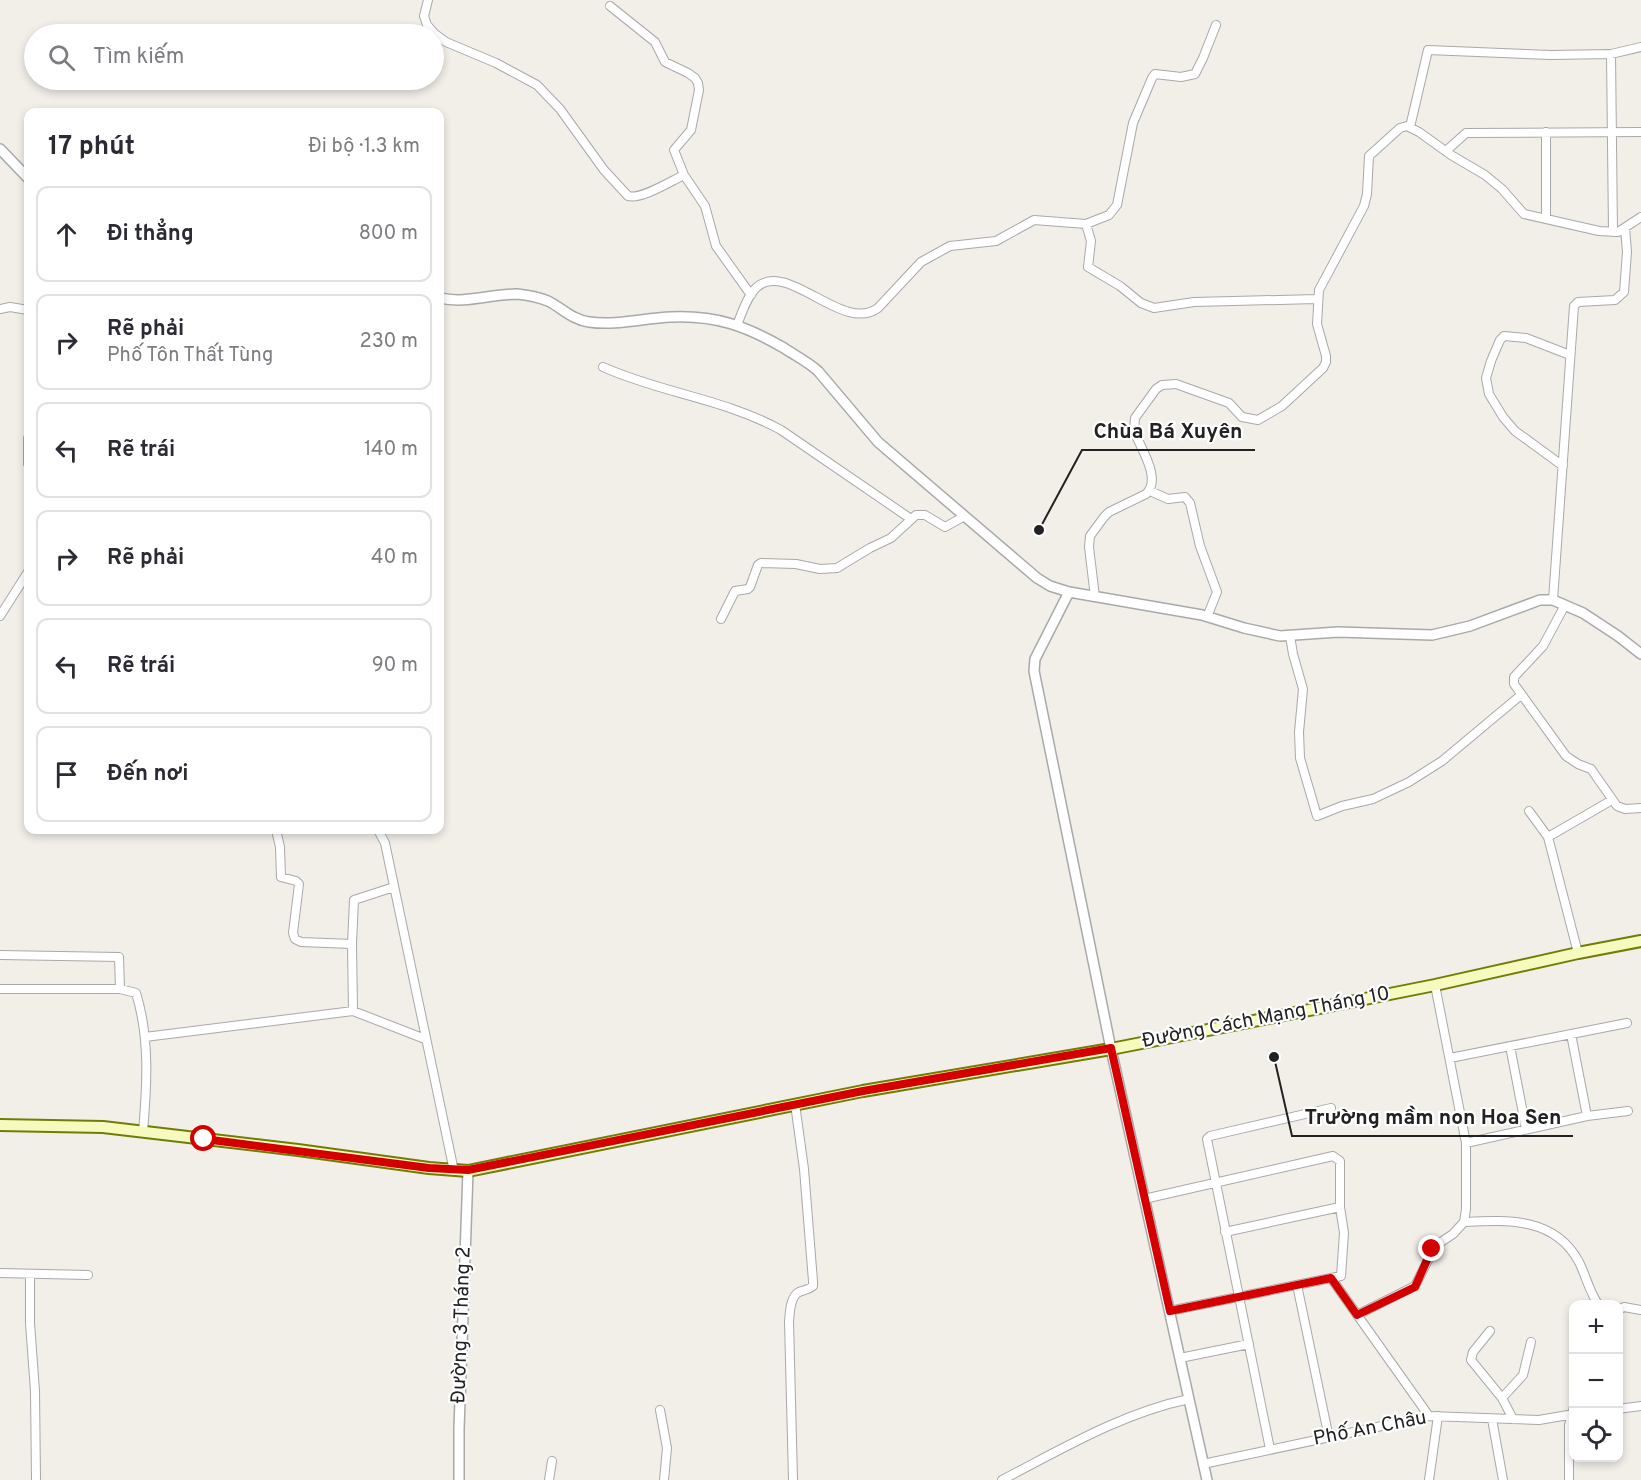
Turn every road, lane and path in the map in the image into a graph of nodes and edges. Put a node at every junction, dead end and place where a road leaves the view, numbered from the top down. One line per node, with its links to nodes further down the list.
1 (428, 0): 3 (street)
2 (610, 6): 15 (street)
3 (427, 24)
4 (1216, 25): 18 (street)
5 (444, 41): 15 (street)
6 (1641, 47): 7 (street)
7 (1611, 54): 8 (street); 10 (street)
8 (1410, 127): 13 (street); 23 (street)
9 (1546, 132): 10 (street); 13 (street); 17 (street)
10 (1612, 132): 11 (street); 20 (street)
11 (1641, 132)
12 (0, 149): 14 (street)
13 (1446, 151): 17 (street)
14 (24, 173)
15 (684, 175): 21 (street)
16 (1641, 217): 19 (street)
17 (1546, 219): 20 (street)
18 (1086, 224): 21 (street); 23 (street)
19 (1625, 228): 20 (street); 27 (street)
20 (1613, 232)
21 (751, 295): 26 (street)
22 (444, 298): 26 (street)
23 (1317, 300): 30 (street)
24 (0, 309): 25 (street)
25 (24, 309)
26 (737, 325): 31 (street)
27 (1570, 355): 29 (street); 29 (street)
28 (603, 367): 32 (street)
29 (1563, 466): 36 (street)
30 (1150, 491): 35 (street); 39 (street)
31 (963, 517): 32 (street); 34 (street)
32 (911, 519): 40 (street)
33 (24, 578): 38 (street)
34 (1069, 592): 35 (street); 64 (street)
35 (1095, 597): 39 (street)
36 (1553, 600): 37 (street); 41 (street)
37 (1565, 605): 42 (street); 43 (street)
38 (0, 616)
39 (1207, 617): 41 (street)
40 (721, 619)
41 (1290, 636): 43 (street)
42 (1641, 654)
43 (1521, 695): 44 (street)
44 (1612, 800): 45 (street); 49 (street)
45 (1641, 808)
46 (1529, 811): 49 (street)
47 (277, 834): 52 (street)
48 (380, 834): 50 (street)
49 (1548, 837): 53 (street)
50 (394, 887): 52 (street); 62 (street)
51 (1641, 941): 53 (main road, Đường Cách Mạng Tháng 10)
52 (352, 944): 58 (street)
53 (1578, 952): 55 (main road, Đường Cách Mạng Tháng 10)
54 (0, 955): 56 (street)
55 (1435, 985): 64 (main road, Đường Cách Mạng Tháng 10); 65 (street)
56 (120, 988): 57 (street); 61 (street)
57 (0, 989)
58 (353, 1011): 61 (street); 62 (street)
59 (1627, 1023): 60 (street)
60 (1571, 1034): 63 (street); 69 (street)
61 (145, 1037): 72 (street)
62 (425, 1039): 75 (street)
63 (1510, 1046): 65 (street); 71 (street)
64 (1111, 1048): 66 (main road, Đường Cách Mạng Tháng 10); 77 (street)
65 (1450, 1058): 73 (street)
66 (795, 1104): 74 (main road, Đường Cách Mạng Tháng 10); 114 (street)
67 (1331, 1108): 76 (street)
68 (1628, 1111): 69 (street)
69 (1587, 1116): 71 (street)
70 (0, 1125): 72 (main road, Đường Cách Mạng Tháng 10)
71 (1527, 1129): 73 (street)
72 (143, 1132): 75 (main road, Đường Cách Mạng Tháng 10)
73 (1466, 1143): 79 (street)
74 (468, 1170): 75 (main road, Đường Cách Mạng Tháng 10); 111 (street, Đường 3 Tháng 2)
75 (454, 1171)
76 (1215, 1183): 77 (street); 78 (street); 80 (street)
77 (1144, 1199): 90 (street)
78 (1340, 1207): 80 (street); 84 (street)
79 (1464, 1222): 87 (street); 91 (street)
80 (1225, 1232): 86 (street)
81 (0, 1273): 82 (street)
82 (30, 1274): 83 (street); 110 (street)
83 (88, 1275)
84 (1331, 1278): 85 (street); 91 (street)
85 (1297, 1285): 86 (street); 105 (street)
86 (1239, 1297): 90 (street); 94 (street)
87 (1596, 1300)
88 (1623, 1308): 89 (street)
89 (1641, 1310)
90 (1170, 1311): 95 (street)
91 (1357, 1315): 102 (street)
92 (1490, 1330): 96 (street)
93 (1531, 1342): 96 (street)
94 (1249, 1344): 95 (street); 106 (street)
95 (1180, 1358): 97 (street)
96 (1502, 1398): 104 (street)
97 (1189, 1399): 109 (street); 115 (street)
98 (1641, 1406): 99 (street)
99 (1623, 1408)
100 (660, 1410): 113 (street)
101 (1569, 1413): 104 (street, Phố An Châu)
102 (1434, 1416): 103 (street, Phố An Châu); 105 (street, Phố An Châu); 117 (street)
103 (1492, 1419): 104 (street, Phố An Châu); 118 (street)
104 (1513, 1419)
105 (1329, 1438): 106 (street, Phố An Châu)
106 (1270, 1449): 109 (street, Phố An Châu)
107 (552, 1461): 112 (street)
108 (1570, 1462): 119 (street)
109 (1203, 1464): 116 (street)
110 (36, 1480)
111 (459, 1480)
112 (549, 1480)
113 (664, 1480)
114 (794, 1480)
115 (1002, 1480)
116 (1207, 1480)
117 (1429, 1480)
118 (1503, 1480)
119 (1569, 1480)

